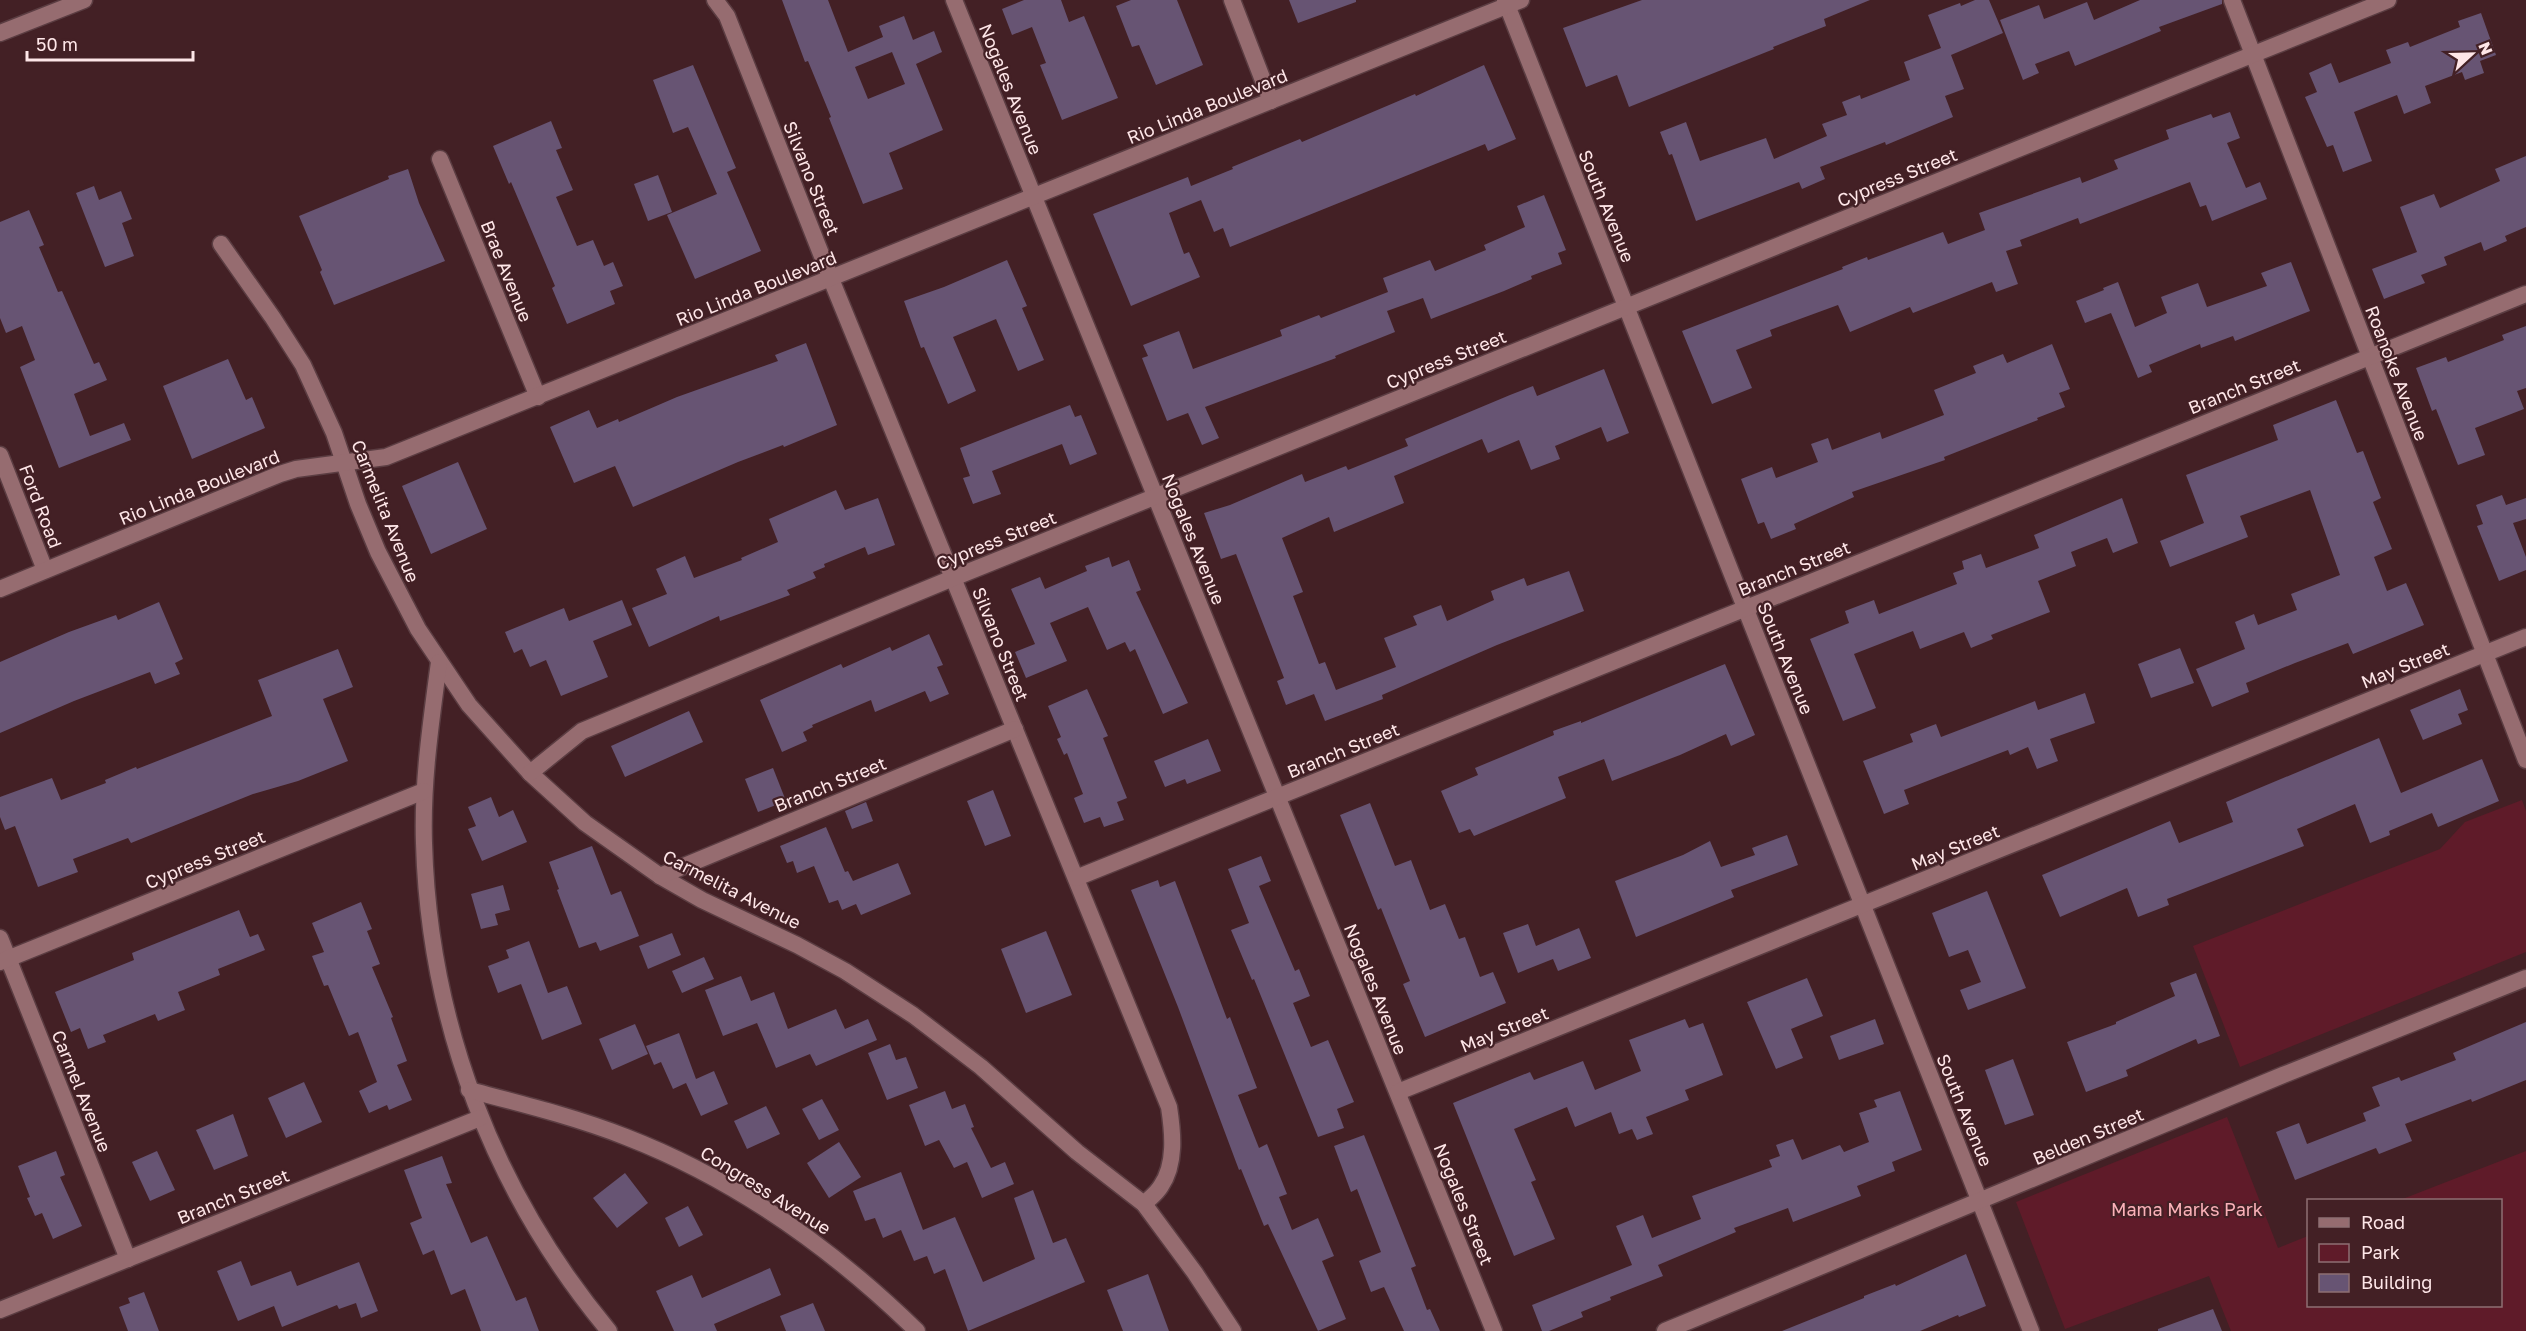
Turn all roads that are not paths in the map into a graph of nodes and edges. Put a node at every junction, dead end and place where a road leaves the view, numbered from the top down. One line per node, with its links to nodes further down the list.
1 (84, 0): 8 (street)
2 (715, 0): 14 (street, Silvano Street)
3 (954, 0): 12 (street, Nogales Avenue)
4 (1232, 0): 10 (street)
5 (2232, 0): 9 (street, Roanoke Avenue)
6 (2388, 0): 9 (street, Cypress Street)
7 (1511, 2): 10 (street, Rio Linda Boulevard); 16 (street, South Avenue)
8 (0, 33)
9 (2253, 54): 16 (street, Cypress Street); 17 (street, Roanoke Avenue)
10 (1271, 101): 12 (street, Rio Linda Boulevard)
11 (440, 159): 18 (street, Brae Avenue)
12 (1034, 197): 14 (street, Rio Linda Boulevard); 21 (street, Nogales Avenue)
13 (220, 244): 20 (street, Carmelita Avenue)
14 (831, 279): 18 (street, Rio Linda Boulevard); 23 (street, Silvano Street)
15 (2526, 294): 17 (street, Branch Street)
16 (1626, 307): 21 (street, Cypress Street); 25 (street, South Avenue)
17 (2370, 357): 25 (street, Branch Street); 27 (street, Roanoke Avenue)
18 (538, 397): 20 (street, Rio Linda Boulevard)
19 (0, 455): 22 (street, Ford Road)
20 (345, 463): 22 (street, Rio Linda Boulevard); 28 (street, Carmelita Avenue)
21 (1156, 497): 23 (street, Cypress Street); 33 (street, Nogales Avenue)
22 (45, 570): 24 (street, Rio Linda Boulevard)
23 (953, 578): 29 (street, Silvano Street); 31 (street, Cypress Street)
24 (0, 588)
25 (1745, 609): 33 (street, Branch Street); 36 (street, South Avenue)
26 (2526, 637): 27 (street, May Street)
27 (2485, 654): 30 (street, Roanoke Avenue); 36 (street, May Street)
28 (439, 662): 31 (street, Carmelita Avenue); 32 (street)
29 (1015, 729): 34 (street, Branch Street); 35 (street, Silvano Street)
30 (2526, 760)
31 (530, 773): 34 (street, Carmelita Avenue)
32 (424, 791): 38 (street, Cypress Street); 40 (street)
33 (1277, 797): 35 (street, Branch Street); 41 (street, Nogales Avenue)
34 (660, 876): 44 (street, Carmelita Avenue)
35 (1076, 878): 44 (street, Silvano Street)
36 (1862, 905): 41 (street, May Street); 43 (street, South Avenue)
37 (0, 938): 38 (street, Carmel Avenue)
38 (4, 960): 45 (street, Carmel Avenue)
39 (2526, 978): 43 (street, Belden Street)
40 (469, 1090): 42 (street); 48 (street, Congress Avenue)
41 (1398, 1092): 50 (street, Nogales Street)
42 (480, 1118): 45 (street, Branch Street); 47 (street)
43 (1980, 1202): 51 (street, Belden Street); 52 (street, South Avenue)
44 (1144, 1204): 49 (street, Carmelita Avenue)
45 (128, 1258): 46 (street, Branch Street)
46 (0, 1310)
47 (609, 1331)
48 (917, 1331)
49 (1233, 1331)
50 (1494, 1331)
51 (1665, 1331)
52 (2031, 1331)

